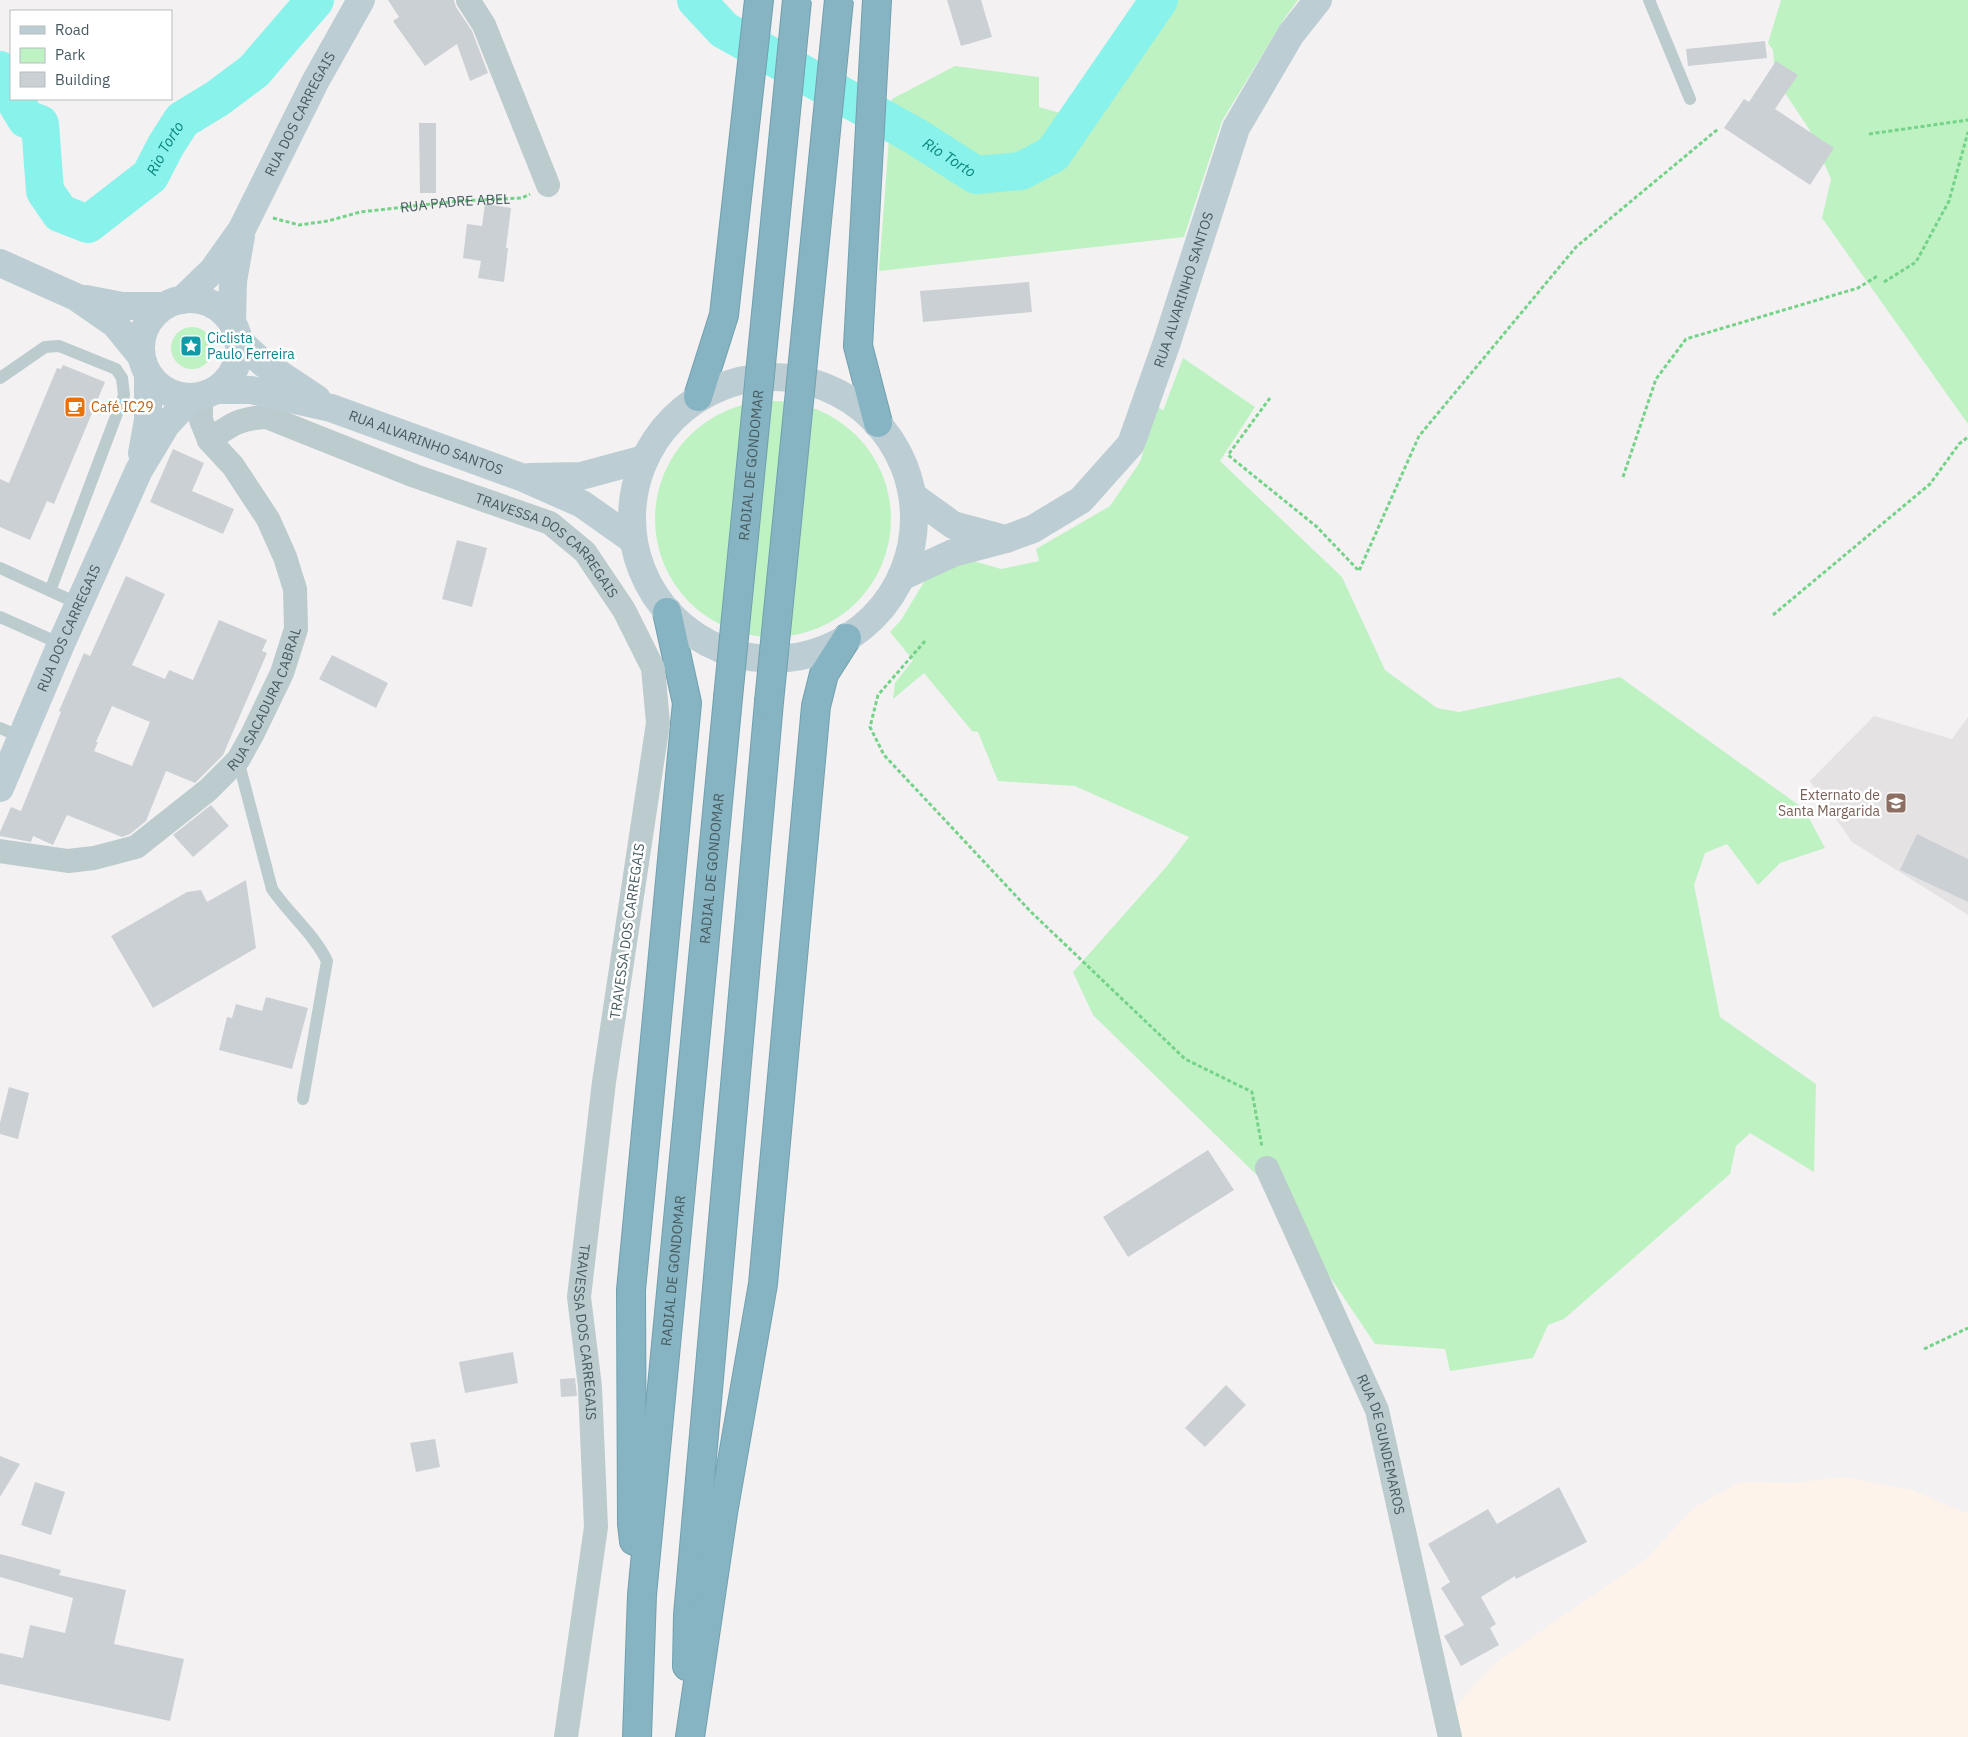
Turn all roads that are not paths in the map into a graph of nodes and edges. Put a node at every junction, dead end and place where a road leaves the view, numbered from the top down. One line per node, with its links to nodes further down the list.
1 (361, 0): 11 (street, RUA DOS CARREGAIS)
2 (468, 0): 10 (street)
3 (760, 0): 19 (highway)
4 (798, 0): 43 (highway, RADIAL DE GONDOMAR, bridge)
5 (840, 0): 46 (highway, bridge)
6 (877, 0): 21 (highway)
7 (1318, 0): 27 (street, RUA ALVARINHO SANTOS)
8 (1649, 0): 9 (lane)
9 (1690, 99)
10 (548, 185)
11 (247, 218): 14 (street, RUA DOS CARREGAIS); 15 (street, RUA DOS CARREGAIS)
12 (0, 263): 13 (street)
13 (76, 297): 14 (street); 16 (street)
14 (173, 303): 15 (street); 16 (street)
15 (235, 332): 18 (street); 20 (street, RUA ALVARINHO SANTOS)
16 (144, 365): 18 (street); 24 (street, RUA DOS CARREGAIS)
17 (0, 378): 31 (lane)
18 (203, 394): 20 (street, RUA ALVARINHO SANTOS); 22 (street, RUA SACADURA CABRAL); 24 (street, RUA DOS CARREGAIS)
19 (698, 398): 21 (street); 23 (street)
20 (331, 408): 25 (street, RUA ALVARINHO SANTOS)
21 (878, 423): 26 (street)
22 (209, 440): 38 (street, RUA SACADURA CABRAL); 44 (street, TRAVESSA DOS CARREGAIS)
23 (644, 459): 25 (street, RUA ALVARINHO SANTOS); 28 (street)
24 (139, 470): 32 (street, RUA DOS CARREGAIS)
25 (520, 477): 28 (street, RUA ALVARINHO SANTOS)
26 (913, 496): 27 (street); 30 (street)
27 (1006, 539): 30 (street, RUA ALVARINHO SANTOS)
28 (632, 540): 33 (street)
29 (0, 568): 31 (lane)
30 (902, 577): 35 (street)
31 (50, 592): 32 (lane)
32 (78, 604): 36 (street, RUA DOS CARREGAIS)
33 (667, 612): 35 (street); 43 (highway)
34 (0, 617): 36 (lane)
35 (847, 638): 47 (highway)
36 (61, 644): 37 (street, RUA DOS CARREGAIS)
37 (11, 733): 39 (street, RUA DOS CARREGAIS)
38 (238, 760): 40 (street, RUA SACADURA CABRAL); 41 (lane)
39 (0, 788)
40 (0, 851)
41 (303, 1099)
42 (1266, 1168): 48 (street, RUA DE GUNDEMAROS)
43 (642, 1595): 45 (highway, RADIAL DE GONDOMAR)
44 (566, 1737)
45 (637, 1737)
46 (686, 1737)
47 (690, 1737)
48 (1450, 1737)

